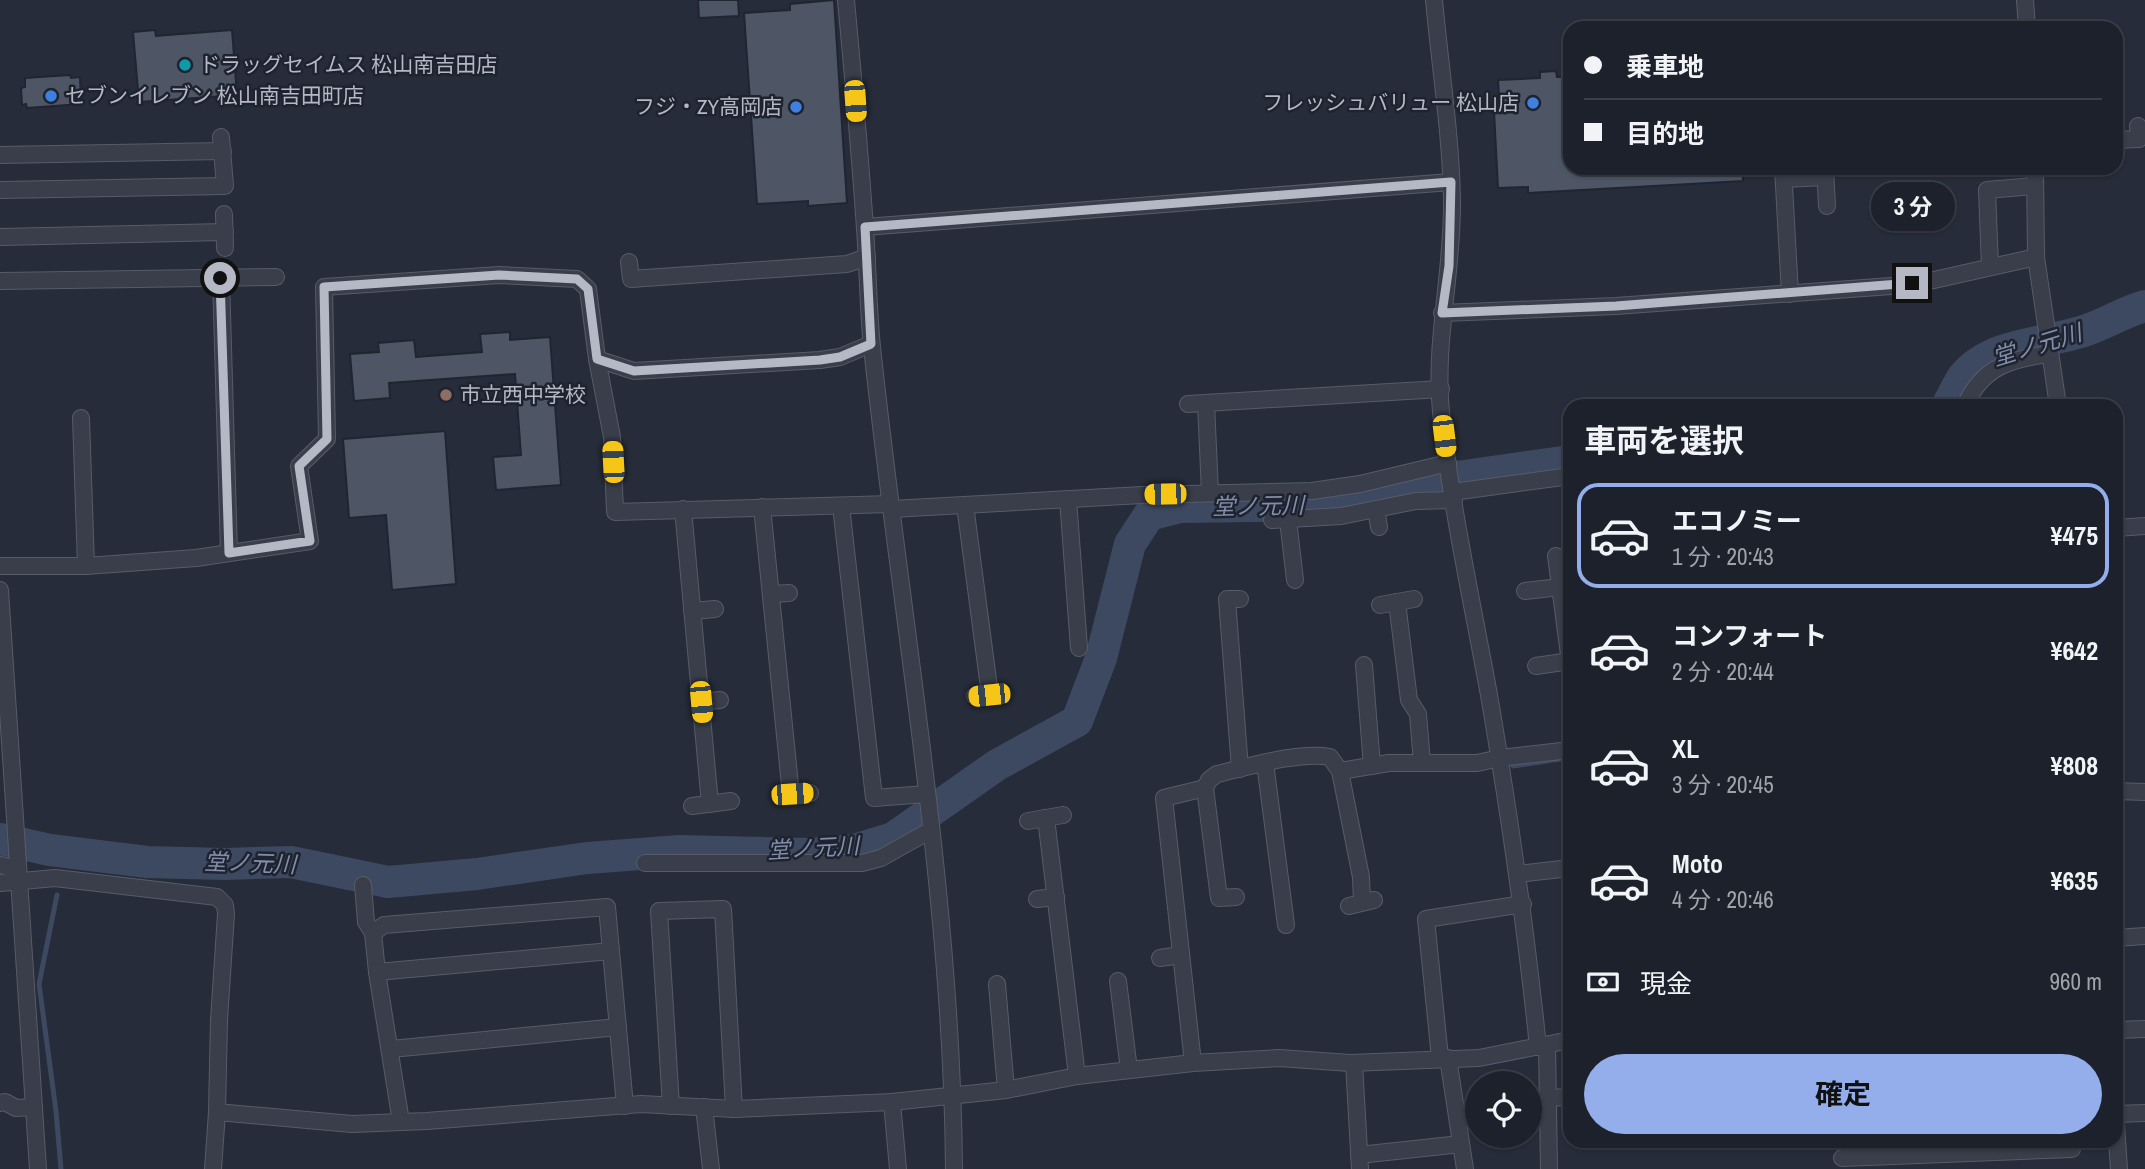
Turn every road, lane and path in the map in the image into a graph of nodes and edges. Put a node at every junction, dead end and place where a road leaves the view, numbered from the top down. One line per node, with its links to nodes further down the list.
1 (846, 0): 16 (street)
2 (1434, 0): 11 (street)
3 (2025, 0): 4 (street)
4 (2026, 21)
5 (2138, 126): 6 (street)
6 (2123, 140)
7 (0, 155): 13 (street)
8 (1784, 175): 25 (street)
9 (1825, 175): 14 (street)
10 (2035, 175): 12 (street)
11 (1451, 182): 16 (street); 26 (street)
12 (2035, 186): 19 (street); 21 (street)
13 (0, 190)
14 (1827, 206)
15 (224, 214): 17 (street)
16 (865, 227): 18 (street)
17 (0, 237)
18 (867, 257): 20 (street); 27 (street)
19 (2036, 257): 21 (street); 28 (street)
20 (629, 262)
21 (1990, 267): 25 (street)
22 (276, 277): 23 (street)
23 (220, 278): 24 (street); 50 (street)
24 (0, 281)
25 (1790, 294): 26 (street)
26 (1442, 313): 30 (street)
27 (871, 344): 29 (street); 43 (street)
28 (2049, 351): 31 (street); 32 (street)
29 (597, 359): 45 (street); 50 (street)
30 (1441, 389): 33 (street); 36 (street)
31 (1968, 399)
32 (2057, 399)
33 (1206, 403): 34 (street); 38 (street)
34 (1188, 404)
35 (81, 418): 53 (street)
36 (1448, 465): 38 (street); 39 (street)
37 (1563, 478): 39 (street)
38 (1210, 493): 40 (street)
39 (1453, 493): 46 (street); 77 (street)
40 (1068, 499): 41 (street); 68 (street)
41 (965, 505): 43 (street); 72 (street)
42 (841, 506): 43 (street); 44 (street); 87 (street)
43 (892, 506): 87 (street)
44 (762, 507): 45 (street); 59 (street)
45 (683, 509): 66 (street)
46 (1376, 509): 48 (street); 54 (street)
47 (2145, 526): 49 (street)
48 (1379, 527)
49 (2123, 528)
50 (229, 553): 53 (street)
51 (1556, 555): 55 (street)
52 (0, 566): 53 (street)
53 (86, 566)
54 (1295, 580)
55 (1560, 587): 57 (street); 65 (street)
56 (0, 590): 67 (street)
57 (1525, 591)
58 (789, 593): 59 (street)
59 (771, 594): 86 (street)
60 (1240, 599): 81 (street)
61 (1414, 599): 62 (street)
62 (1397, 602): 63 (street); 79 (street)
63 (1380, 605)
64 (715, 609): 66 (street)
65 (1563, 610)
66 (692, 611): 74 (street)
67 (2, 644): 75 (street)
68 (1079, 648)
69 (1563, 663): 71 (street)
70 (1364, 665): 80 (street)
71 (1536, 666)
72 (975, 696)
73 (720, 700): 74 (street)
74 (701, 702): 89 (street)
75 (4, 708): 96 (street)
76 (1563, 751): 77 (street)
77 (1500, 758): 79 (street); 97 (street)
78 (1265, 763): 81 (street); 82 (street); 105 (street)
79 (1422, 764): 80 (street)
80 (1372, 766): 82 (street)
81 (1240, 769): 83 (street)
82 (1340, 771): 103 (street)
83 (1205, 788): 101 (street); 110 (street)
84 (2123, 791): 85 (street)
85 (2145, 792)
86 (810, 793)
87 (926, 794): 92 (street)
88 (731, 802): 89 (street)
89 (710, 804): 90 (street)
90 (692, 806)
91 (1028, 821): 100 (street)
92 (931, 830): 93 (street); 127 (street)
93 (645, 863)
94 (0, 865): 96 (street)
95 (1563, 869): 97 (street)
96 (18, 871): 98 (street); 134 (street); 137 (street)
97 (1518, 874): 104 (street)
98 (0, 883)
99 (363, 885): 106 (street)
100 (1056, 897): 102 (street); 125 (street)
101 (1236, 897)
102 (1037, 899)
103 (1362, 903)
104 (1523, 904): 119 (street); 121 (street)
105 (1286, 925)
106 (373, 933): 109 (street); 112 (street)
107 (2145, 936): 108 (street)
108 (2123, 938)
109 (611, 951): 112 (street); 115 (street)
110 (1181, 955): 111 (street); 122 (street)
111 (1160, 958)
112 (377, 972): 120 (street)
113 (1118, 981): 124 (street)
114 (997, 984): 126 (street)
115 (618, 1027): 120 (street); 132 (street)
116 (2145, 1029): 117 (street)
117 (2123, 1030)
118 (1563, 1042): 119 (street)
119 (1542, 1046): 121 (street); 129 (street)
120 (391, 1049): 140 (street)
121 (1444, 1058): 123 (street); 141 (street)
122 (1193, 1063): 123 (street); 124 (street)
123 (1354, 1063): 144 (street)
124 (1129, 1070): 125 (street)
125 (1077, 1076): 126 (street)
126 (1006, 1090): 127 (street)
127 (954, 1095): 130 (street); 150 (street)
128 (1563, 1097): 129 (street)
129 (1548, 1098): 152 (street)
130 (892, 1102): 136 (street); 149 (street)
131 (0, 1103): 134 (street)
132 (625, 1106): 133 (street); 140 (street)
133 (671, 1106): 135 (street); 136 (street)
134 (34, 1107): 146 (street)
135 (704, 1107): 136 (street); 148 (street)
136 (734, 1109)
137 (217, 1112): 140 (street); 147 (street)
138 (2145, 1113): 139 (street)
139 (2123, 1114)
140 (401, 1122)
141 (1461, 1144): 144 (street); 151 (street)
142 (2118, 1148): 153 (street)
143 (2072, 1149): 145 (street)
144 (1360, 1162)
145 (1843, 1164)
146 (38, 1169)
147 (213, 1169)
148 (710, 1169)
149 (898, 1169)
150 (954, 1169)
151 (1465, 1169)
152 (1549, 1169)
153 (2119, 1169)

